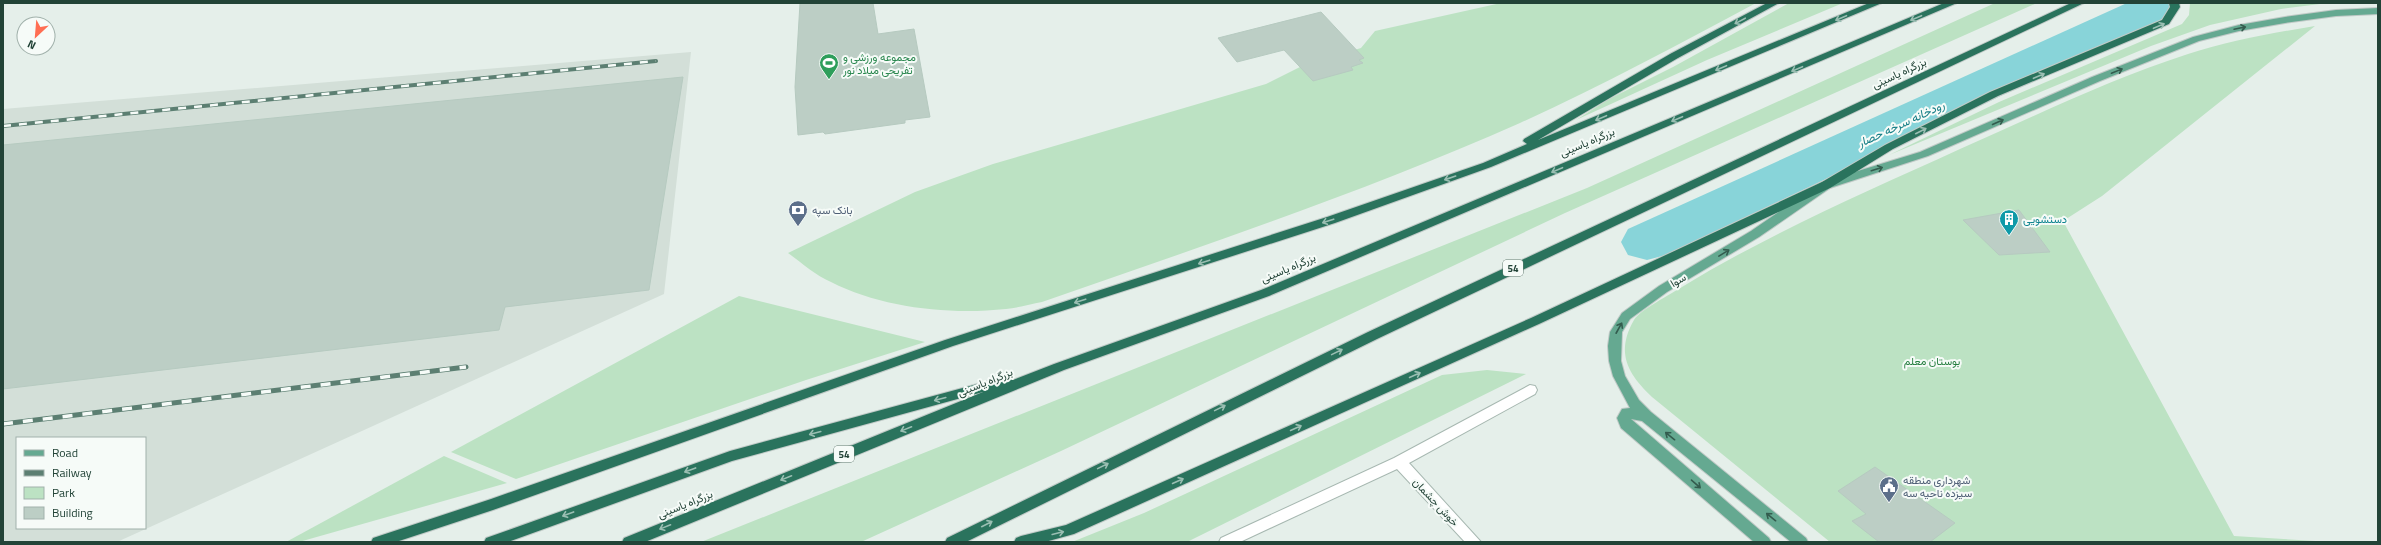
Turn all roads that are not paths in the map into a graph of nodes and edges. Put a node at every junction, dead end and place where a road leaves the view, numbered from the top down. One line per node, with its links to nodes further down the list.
1 (1774, 3): 7 (highway, one-way to 7)
2 (1877, 3): 7 (highway, one-way to 7)
3 (1952, 3): 9 (highway, بزرگراه یاسینی / 54, one-way to 9)
4 (2079, 3): 16 (highway, بزرگراه یاسینی / 54, one-way to 4)
5 (2174, 3): 8 (highway, one-way to 5)
6 (2378, 11): 8 (main road, سوا, one-way to 6)
7 (1487, 165): 13 (highway, one-way to 13)
8 (1826, 185): 11 (main road, سوا, one-way to 8); 17 (highway, one-way to 8)
9 (1059, 367): 14 (highway, one-way to 14); 15 (highway, بزرگراه یاسینی / 54, one-way to 15)
10 (1530, 390): 12 (street)
11 (1646, 416): 20 (main road, one-way to 20); 21 (main road, سوا, one-way to 11)
12 (1399, 462): 18 (street); 19 (street, خوش چشمان)
13 (378, 542)
14 (491, 542)
15 (629, 542)
16 (952, 542)
17 (1020, 542)
18 (1226, 542)
19 (1474, 542)
20 (1764, 542)
21 (1801, 542)

